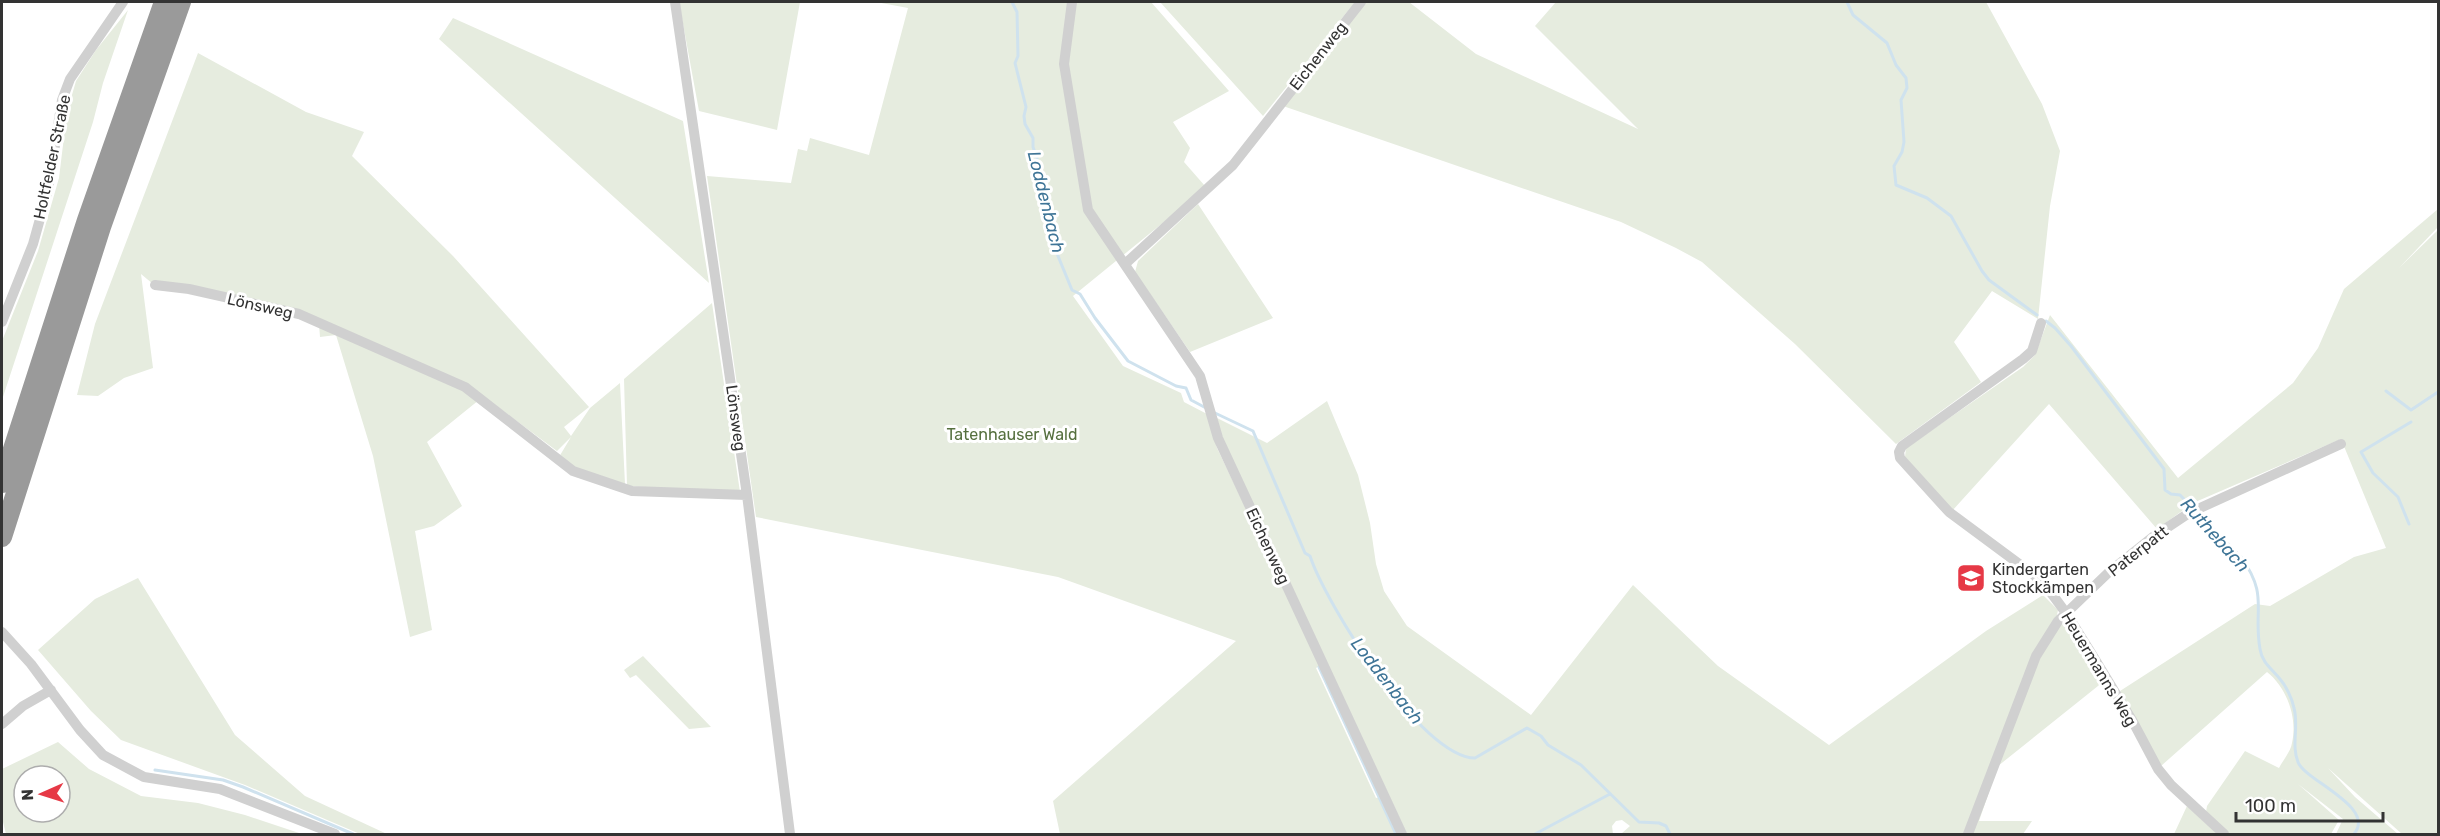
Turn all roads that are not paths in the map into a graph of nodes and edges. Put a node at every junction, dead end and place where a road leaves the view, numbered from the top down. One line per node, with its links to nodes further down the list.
1 (123, 2): 9 (street, Holtfelder Straße)
2 (164, 2): 12 (highway)
3 (181, 2): 14 (highway)
4 (675, 2): 13 (street, Lönsweg)
5 (1072, 2): 7 (street, Eichenweg)
6 (1361, 2): 7 (street, Eichenweg)
7 (1125, 264): 21 (street, Eichenweg)
8 (155, 285): 13 (street, Lönsweg)
9 (2, 322)
10 (2041, 323): 15 (street, Heuermanns Weg)
11 (2341, 444): 15 (street, Paterpatt)
12 (2, 483)
13 (747, 495): 20 (street, Lönsweg)
14 (2, 537)
15 (2066, 613): 22 (street, Paterpatt); 23 (street, Heuermanns Weg)
16 (4, 634): 17 (street)
17 (51, 690): 18 (street); 19 (street)
18 (2, 724)
19 (335, 834)
20 (790, 834)
21 (1402, 834)
22 (1968, 834)
23 (2224, 834)

